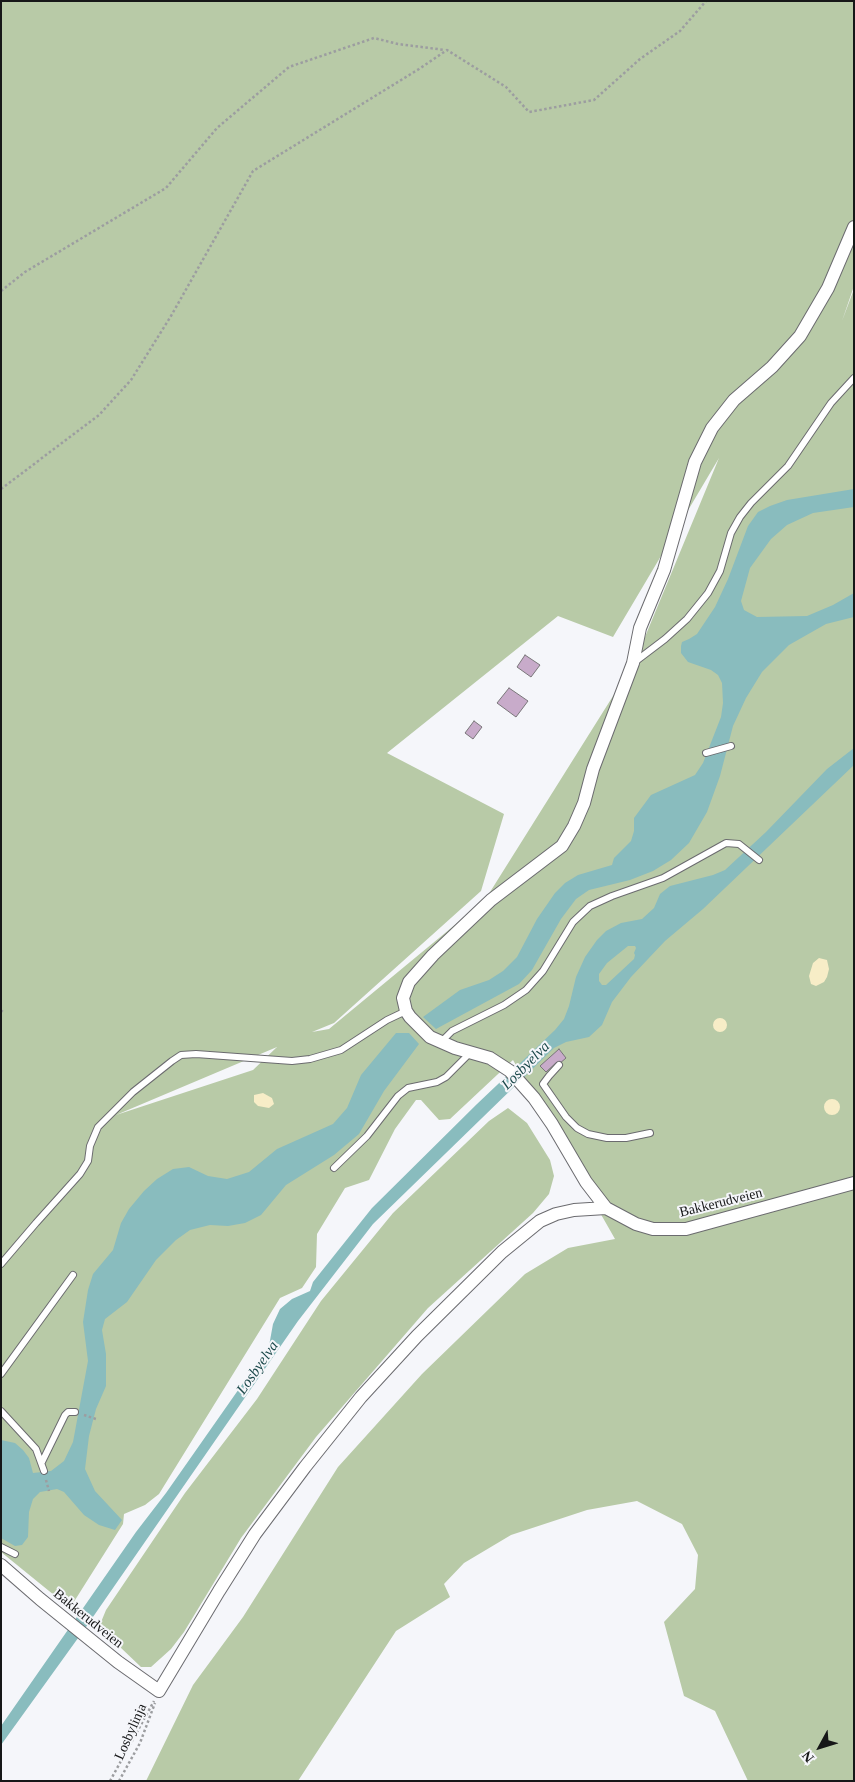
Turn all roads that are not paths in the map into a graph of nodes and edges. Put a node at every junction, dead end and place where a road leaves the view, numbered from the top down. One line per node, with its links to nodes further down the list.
1 (854, 228): 3 (street)
2 (854, 378): 3 (lane)
3 (632, 663): 7 (street)
4 (732, 746): 5 (lane)
5 (706, 752)
6 (759, 860): 8 (lane)
7 (406, 1011): 8 (street); 17 (lane)
8 (440, 1043): 9 (street)
9 (470, 1053): 12 (street); 14 (lane)
10 (559, 1065): 11 (lane)
11 (543, 1084): 12 (lane); 13 (lane)
12 (534, 1098): 16 (street)
13 (650, 1132)
14 (334, 1168)
15 (854, 1183): 16 (street, Bakkerudveien)
16 (606, 1208): 26 (street, Bakkerudveien)
17 (1, 1264)
18 (73, 1275): 19 (lane)
19 (1, 1374)
20 (1, 1411): 22 (lane)
21 (75, 1412): 22 (lane)
22 (42, 1462): 23 (lane)
23 (44, 1471)
24 (1, 1547): 25 (lane)
25 (15, 1554)
26 (1, 1565)

